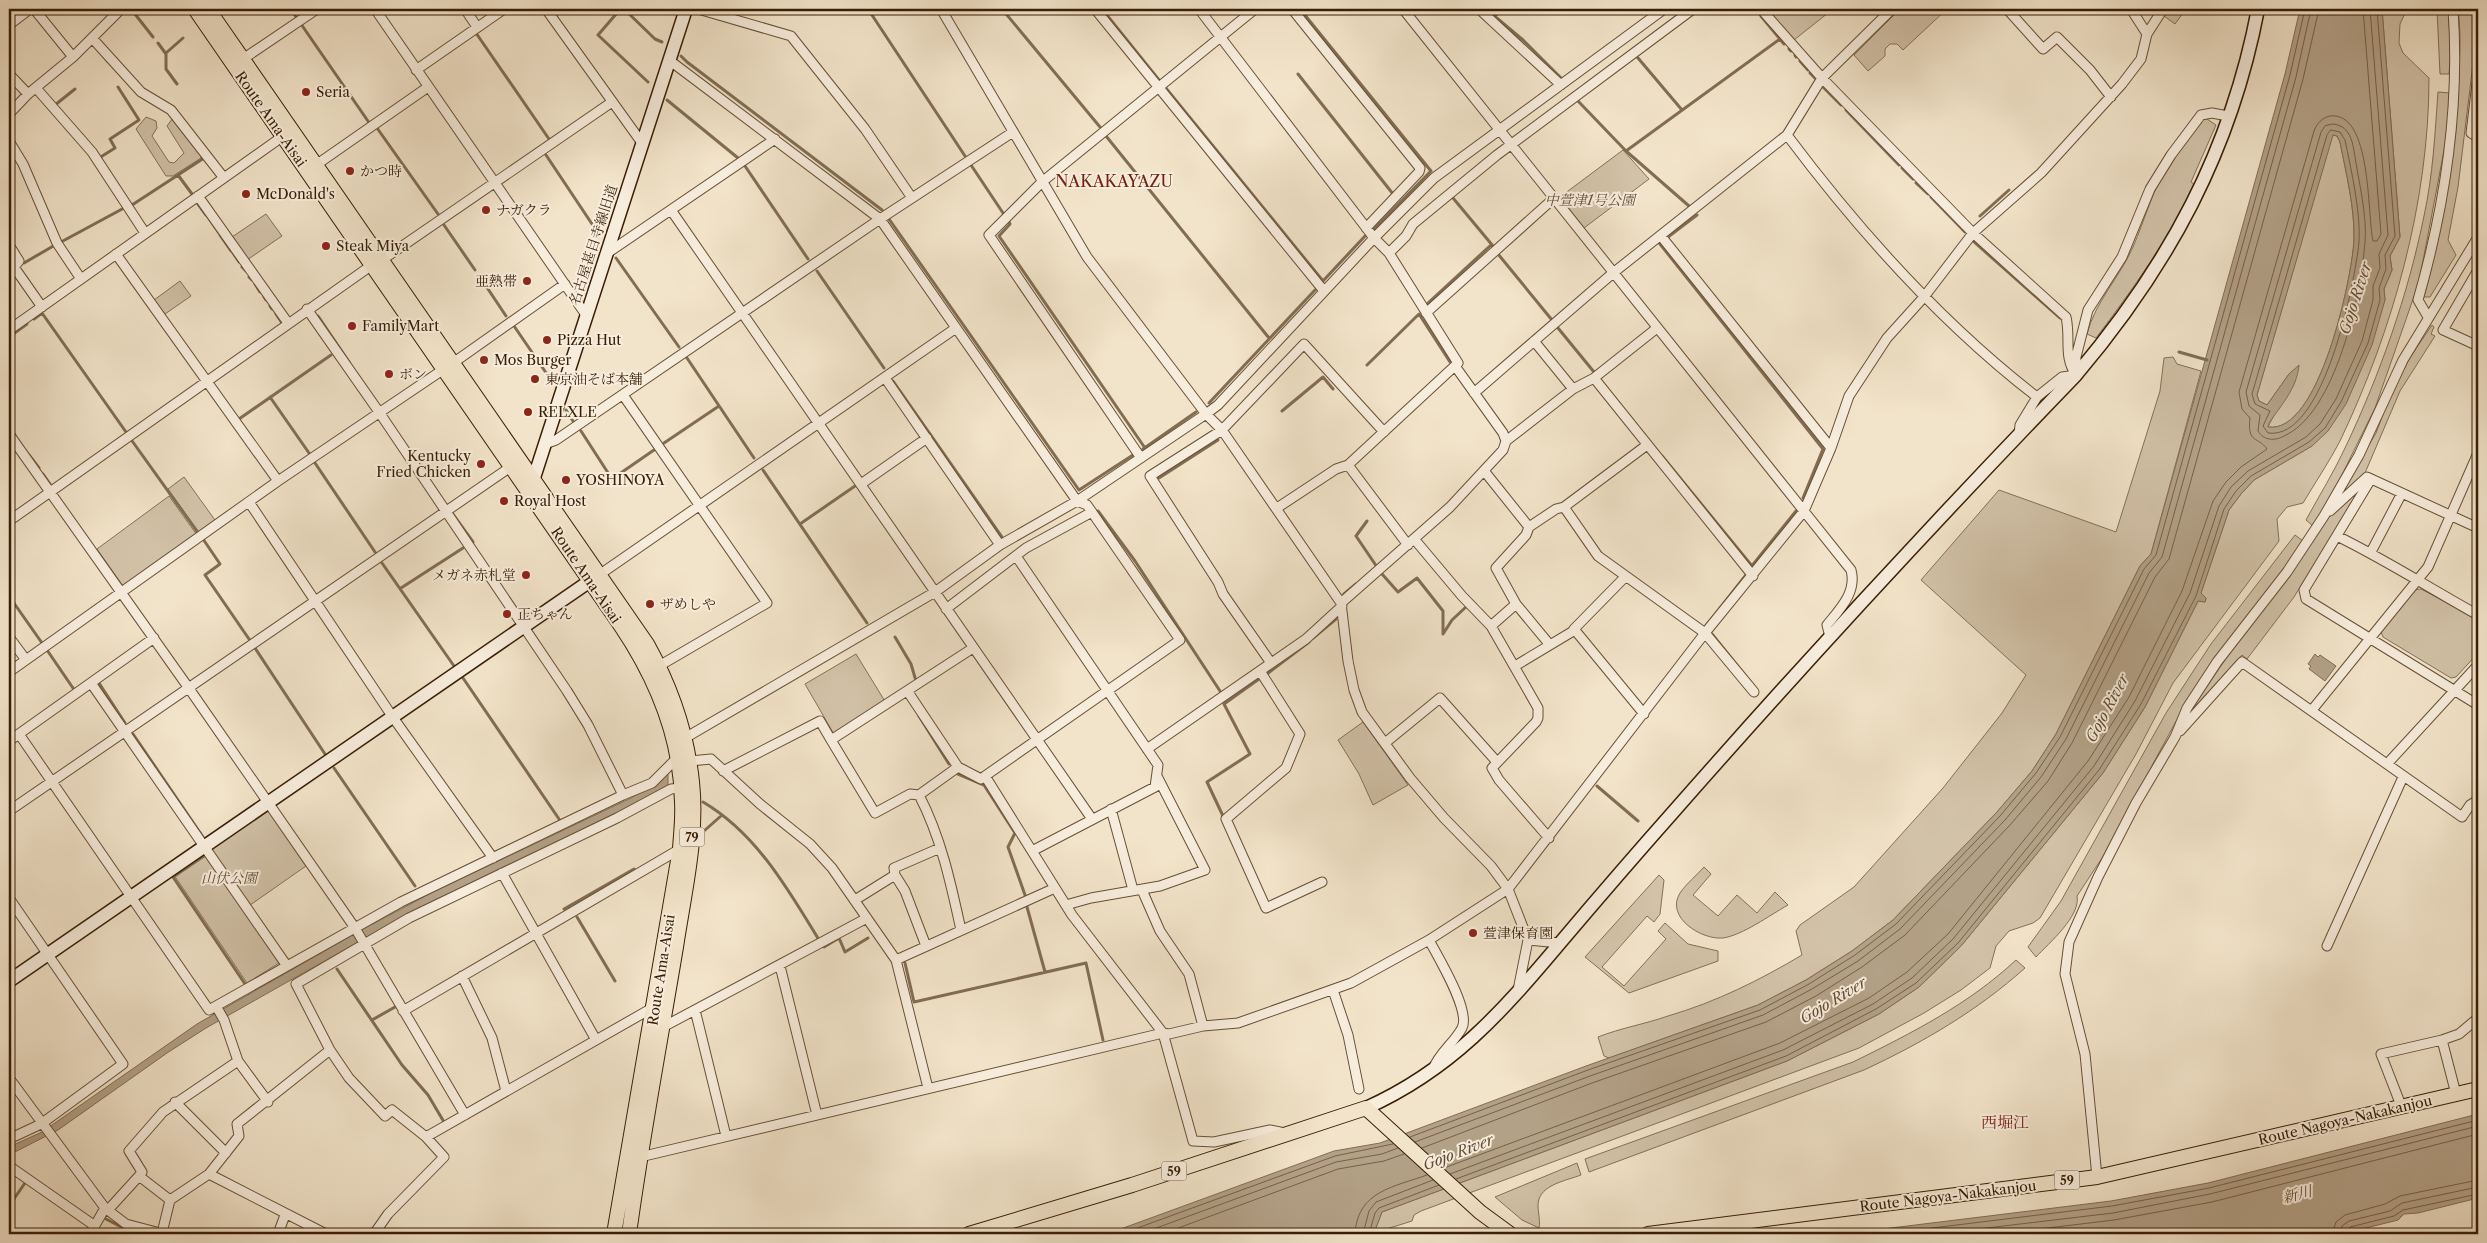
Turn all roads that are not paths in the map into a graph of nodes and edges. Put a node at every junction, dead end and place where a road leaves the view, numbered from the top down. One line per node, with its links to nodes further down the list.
1 (30, 9): 32 (street)
2 (34, 9): 37 (street)
3 (121, 9): 36 (street)
4 (195, 9): 55 (main road, Route Ama-Aisai / 79)
5 (208, 9): 38 (main road, Route Ama-Aisai / 79)
6 (317, 9): 38 (street)
7 (375, 9): 40 (street)
8 (464, 9): 33 (street)
9 (504, 9): 33 (street)
10 (546, 9): 50 (street)
11 (686, 9): 39 (street, 名古屋甚目寺線旧道)
12 (698, 9): 30 (street)
13 (941, 9): 54 (street)
14 (1095, 9): 46 (street)
15 (1199, 9): 35 (street)
16 (1255, 9): 35 (street)
17 (1292, 9): 71 (street)
18 (1403, 9): 53 (street)
19 (1479, 9): 44 (street)
20 (1664, 9): 44 (street)
21 (1693, 9): 61 (street)
22 (1761, 9): 43 (street)
23 (1892, 9): 43 (street)
24 (2007, 9): 49 (street)
25 (2131, 9): 34 (street)
26 (2163, 9): 34 (street)
27 (2258, 9): 52 (street)
28 (2453, 9): 93 (street)
29 (2476, 9): 31 (street)
30 (719, 11): 67 (street)
31 (2478, 20)
32 (9, 25)
33 (477, 27): 40 (street)
34 (2147, 34): 49 (street)
35 (1220, 36): 46 (street); 71 (street)
36 (92, 38): 37 (street); 63 (street)
37 (73, 57): 47 (street)
38 (243, 59): 55 (main road, Route Ama-Aisai / 79)
39 (669, 60): 58 (street); 60 (street, 名古屋甚目寺線旧道)
40 (416, 70): 45 (street)
41 (9, 74): 48 (street)
42 (2478, 75): 57 (street)
43 (1822, 78): 56 (street); 72 (street)
44 (1561, 85): 53 (street)
45 (428, 87): 62 (street); 65 (street)
46 (1158, 87): 64 (street); 86 (street)
47 (36, 88): 48 (street); 73 (street)
48 (28, 94): 51 (street)
49 (2111, 97): 72 (street)
50 (612, 102): 60 (street); 65 (street)
51 (9, 114)
52 (2228, 116): 102 (street); 102 (street)
53 (1500, 129): 61 (street); 75 (street)
54 (1012, 132): 64 (street); 67 (street)
55 (287, 133): 62 (main road, Route Ama-Aisai / 79); 63 (street); 81 (main road, Route Ama-Aisai / 79)
56 (1787, 134): 74 (street); 87 (street)
57 (2478, 137)
58 (775, 139): 69 (street); 70 (street)
59 (9, 141): 84 (street)
60 (642, 143): 80 (street, 名古屋甚目寺線旧道)
61 (1512, 144): 68 (street); 78 (street)
62 (316, 165): 81 (main road, Route Ama-Aisai / 79)
63 (224, 178): 66 (street)
64 (1042, 182): 111 (street); 123 (street)
65 (495, 183): 81 (street); 85 (street)
66 (198, 196): 73 (street); 94 (street)
67 (912, 198): 70 (street)
68 (1553, 199): 83 (street); 91 (street)
69 (671, 210): 80 (street); 90 (street)
70 (880, 219): 90 (street); 95 (street)
71 (1366, 228): 75 (street)
72 (1973, 232): 87 (street); 102 (street)
73 (145, 233): 79 (street)
74 (1660, 236): 83 (street); 121 (street)
75 (1374, 238): 78 (street); 86 (street)
76 (2478, 238): 93 (street)
77 (9, 245): 88 (street)
78 (1389, 253): 91 (street)
79 (116, 254): 84 (street); 105 (street)
80 (606, 254): 92 (street, 名古屋甚目寺線旧道)
81 (377, 262): 89 (street); 100 (main road, Route Ama-Aisai / 79)
82 (2478, 270): 99 (street)
83 (1613, 273): 96 (street); 98 (street)
84 (81, 279): 88 (street)
85 (565, 284): 92 (street); 100 (street)
86 (1324, 291): 111 (street)
87 (1924, 297): 109 (street); 121 (street)
88 (42, 306): 97 (street)
89 (307, 309): 94 (street); 110 (street)
90 (742, 313): 108 (street); 112 (street)
91 (1426, 313): 101 (street)
92 (586, 314): 119 (street, 名古屋甚目寺線旧道)
93 (2428, 317): 142 (street)
94 (288, 322): 105 (street)
95 (956, 328): 103 (street); 133 (street)
96 (1657, 328): 104 (street); 140 (street)
97 (9, 330)
98 (1534, 341): 106 (street); 107 (street)
99 (2478, 346)
100 (448, 366): 110 (street); 125 (main road, Route Ama-Aisai / 79); 130 (main road, Route Ama-Aisai / 79)
101 (1455, 366): 107 (street); 114 (street)
102 (2076, 375): 109 (street); 116 (street)
103 (885, 378): 112 (street); 117 (street)
104 (1594, 378): 106 (street); 120 (street)
105 (206, 380): 128 (street); 131 (street)
106 (1573, 389): 118 (street)
107 (1474, 393): 118 (street)
108 (623, 395): 119 (street); 135 (street)
109 (2037, 397): 116 (street)
110 (379, 412): 128 (street); 138 (street)
111 (1206, 414): 113 (street); 123 (street)
112 (819, 423): 129 (street); 135 (street)
113 (1222, 430): 114 (street); 137 (street); 173 (street)
114 (1384, 432): 124 (street)
115 (9, 434): 131 (street)
116 (2018, 435): 167 (street)
117 (927, 438): 129 (street); 148 (street)
118 (1506, 441): 126 (street)
119 (545, 444): 130 (street, 名古屋甚目寺線旧道)
120 (1647, 444): 136 (street); 152 (street)
121 (1831, 448): 140 (street)
122 (2478, 453): 141 (street)
123 (1142, 458): 133 (street)
124 (1348, 465): 137 (street); 147 (street)
125 (512, 466): 130 (main road, Route Ama-Aisai / 79); 138 (street)
126 (1484, 472): 144 (street); 147 (street)
127 (2371, 479): 132 (street); 142 (street); 146 (street)
128 (278, 481): 134 (street)
129 (861, 484): 155 (street)
130 (531, 485): 153 (main road, Route Ama-Aisai / 79)
131 (50, 492): 143 (street); 156 (street)
132 (2402, 493): 141 (street); 149 (street)
133 (1077, 501): 139 (street); 148 (street)
134 (249, 502): 156 (street); 157 (street)
135 (700, 505): 153 (street); 175 (street)
136 (1564, 507): 144 (street); 151 (street)
137 (1277, 508): 159 (street)
138 (445, 510): 157 (street); 162 (street)
139 (1092, 512): 150 (street); 183 (street)
140 (1804, 512): 152 (street); 167 (street)
141 (2451, 515): 145 (street); 154 (street)
142 (2324, 516): 191 (street)
143 (9, 521)
144 (1529, 528): 158 (street)
145 (2478, 528)
146 (2337, 536): 149 (street); 169 (street)
147 (1412, 542): 159 (street); 163 (street)
148 (1000, 545): 155 (street)
149 (2370, 552): 154 (street)
150 (1016, 556): 160 (street); 183 (street)
151 (1626, 576): 164 (street); 165 (street)
152 (1754, 576): 165 (street)
153 (594, 578): 162 (street); 175 (main road, Route Ama-Aisai / 79); 198 (main road, Route Ama-Aisai / 79)
154 (2416, 582): 161 (street); 169 (street)
155 (935, 592): 160 (street); 192 (street)
156 (122, 593): 168 (street); 172 (street)
157 (314, 600): 180 (street); 188 (street)
158 (1516, 604): 163 (street); 170 (street)
159 (1341, 605): 173 (street); 196 (street)
160 (946, 609): 171 (street)
161 (2478, 615)
162 (524, 626): 188 (street); 208 (street)
163 (1491, 626): 176 (street)
164 (1575, 630): 170 (street); 187 (street)
165 (1705, 633): 184 (street); 187 (street)
166 (9, 637): 172 (street)
167 (1830, 637): 238 (street)
168 (154, 638): 179 (street); 180 (street)
169 (2369, 638): 181 (street); 186 (street)
170 (1550, 645): 176 (street)
171 (973, 648): 182 (street); 195 (street)
172 (26, 660): 178 (street)
173 (1271, 663): 177 (street)
174 (2478, 665): 181 (street)
175 (659, 666): 192 (main road, Route Ama-Aisai / 79)
176 (1515, 666): 199 (street)
177 (1260, 671): 197 (street); 223 (street)
178 (9, 672)
179 (90, 683): 189 (street); 190 (street)
180 (188, 687): 189 (street); 211 (street)
181 (2454, 690): 185 (street); 200 (street)
182 (908, 692): 193 (street); 201 (street)
183 (1108, 692): 195 (street); 197 (street)
184 (1754, 692)
185 (2478, 705)
186 (2312, 710): 191 (street); 200 (street)
187 (1644, 714): 215 (street)
188 (392, 716): 211 (street); 220 (street)
189 (124, 731): 206 (street); 216 (street)
190 (19, 734): 194 (street); 206 (street)
191 (2175, 737): 284 (street)
192 (684, 738): 198 (main road, Route Ama-Aisai / 79)
193 (831, 740): 202 (street); 209 (street)
194 (9, 741)
195 (1037, 741): 203 (street); 214 (street)
196 (1385, 743): 199 (street); 226 (street)
197 (1147, 749): 204 (street)
198 (683, 759): 202 (street); 207 (main road, Route Ama-Aisai / 79); 208 (street); 255 (main road, Route Ama-Aisai / 79)
199 (1496, 762): 215 (street)
200 (2387, 764): 205 (street)
201 (958, 767): 203 (street); 209 (street)
202 (722, 771): 229 (street)
203 (985, 776): 219 (street)
204 (1157, 776): 212 (street); 225 (street)
205 (2403, 777): 210 (street); 240 (street)
206 (52, 782): 213 (street); 227 (street)
207 (681, 788): 218 (main road, Route Ama-Aisai / 79); 221 (street)
208 (623, 794): 220 (street)
209 (919, 795): 217 (street)
210 (2478, 800)
211 (267, 802): 216 (street); 232 (street)
212 (1112, 809): 214 (street); 225 (street)
213 (9, 811)
214 (1092, 819): 219 (street)
215 (1550, 838): 226 (street)
216 (204, 846): 227 (street); 243 (street)
217 (940, 848): 222 (street); 233 (street)
218 (680, 849): 234 (street); 249 (main road, Route Ama-Aisai / 79)
219 (1032, 851): 224 (street)
220 (493, 858): 232 (street)
221 (502, 873): 234 (street); 237 (street)
222 (895, 875): 229 (street); 239 (street)
223 (1322, 882)
224 (1055, 888): 230 (street); 233 (street)
225 (1138, 890): 230 (street); 254 (street)
226 (1508, 890): 235 (street); 236 (street)
227 (131, 896): 241 (street); 250 (street)
228 (9, 898): 241 (street)
229 (855, 900): 231 (street)
230 (1066, 906): 256 (street)
231 (867, 918): 242 (street); 244 (street)
232 (356, 929): 237 (street); 243 (street)
233 (961, 930): 239 (street)
234 (536, 933): 245 (street); 257 (street)
235 (1429, 940): 247 (street); 261 (street)
236 (1528, 940): 238 (street); 248 (street)
237 (364, 942): 252 (street); 259 (street)
238 (1560, 943): 248 (street)
239 (926, 946): 242 (street)
240 (2327, 946)
241 (47, 954): 246 (street); 274 (street)
242 (896, 960): 263 (street)
243 (287, 966): 250 (street)
244 (780, 966): 251 (street); 273 (street)
245 (462, 976): 252 (street); 266 (street)
246 (9, 981)
247 (1333, 990): 254 (street); 264 (street)
248 (1516, 995): 261 (street)
249 (655, 1007): 257 (street); 296 (main road, Route Ama-Aisai / 79)
250 (216, 1008): 260 (street)
251 (695, 1010): 255 (street); 276 (street)
252 (403, 1011): 272 (street)
253 (2478, 1018): 258 (street)
254 (1203, 1026): 256 (street)
255 (663, 1027): 280 (main road, Route Ama-Aisai / 79)
256 (1163, 1033): 263 (street); 275 (street)
257 (596, 1040): 266 (street)
258 (2442, 1040): 267 (street); 270 (street)
259 (330, 1050): 269 (street); 277 (street)
260 (238, 1061): 268 (street); 269 (street)
261 (1432, 1072): 271 (street)
262 (9, 1078): 274 (street)
263 (928, 1088): 273 (street)
264 (1359, 1089)
265 (2478, 1089): 267 (main road, Route Nagoya-Nakakanjou / 59)
266 (506, 1091): 272 (street)
267 (2456, 1094): 270 (main road, Route Nagoya-Nakakanjou / 59)
268 (175, 1102): 279 (street); 283 (street)
269 (268, 1102): 279 (street)
270 (2402, 1108): 284 (main road, Route Nagoya-Nakakanjou / 59)
271 (1371, 1112): 275 (main road, 59); 299 (main road)
272 (465, 1115): 277 (street)
273 (816, 1115): 276 (street)
274 (42, 1126): 278 (street); 286 (street)
275 (1288, 1134): 298 (main road, 59)
276 (726, 1136): 280 (street)
277 (426, 1137): 295 (street)
278 (9, 1139)
279 (226, 1153): 282 (street)
280 (640, 1157): 297 (main road, Route Ama-Aisai / 79)
281 (9, 1166): 288 (street)
282 (209, 1174): 285 (street); 287 (street)
283 (139, 1176): 285 (street); 286 (street)
284 (2097, 1176): 300 (main road, Route Nagoya-Nakakanjou / 59)
285 (170, 1200): 292 (street)
286 (107, 1209): 288 (street); 292 (street)
287 (285, 1215): 293 (street); 294 (street)
288 (95, 1226): 291 (street)
289 (9, 1230): 290 (street)
290 (15, 1234)
291 (90, 1234)
292 (163, 1234)
293 (278, 1234)
294 (326, 1234)
295 (374, 1234)
296 (614, 1234)
297 (629, 1234)
298 (969, 1234)
299 (1510, 1234)
300 (1648, 1234)

